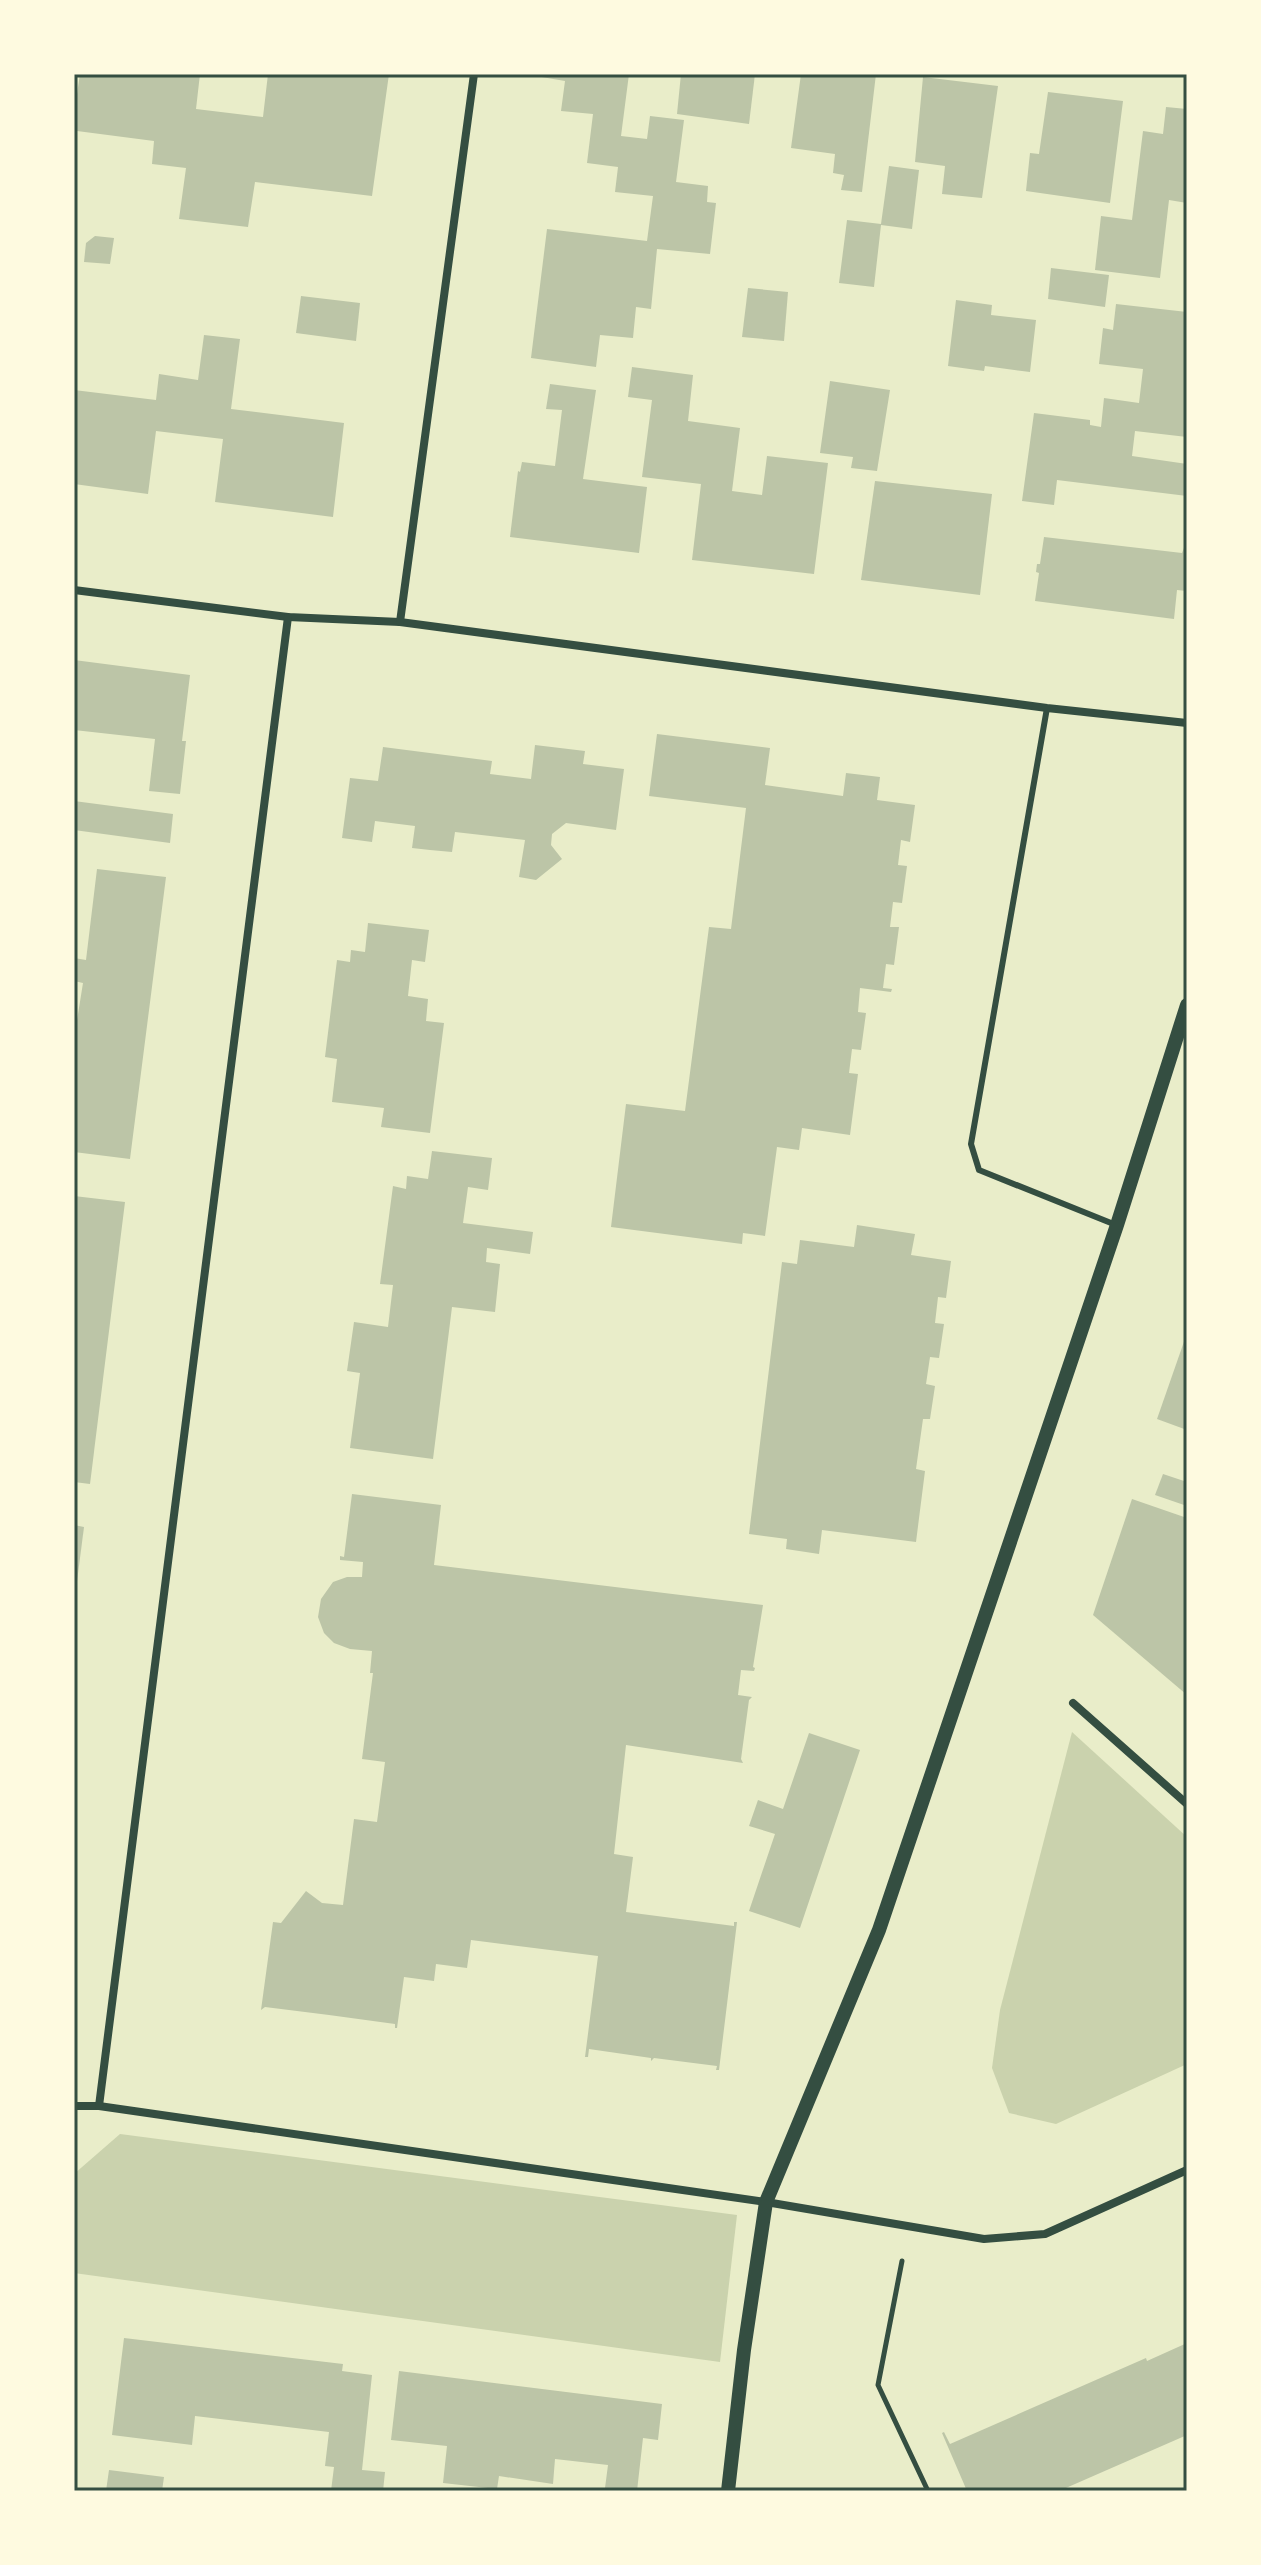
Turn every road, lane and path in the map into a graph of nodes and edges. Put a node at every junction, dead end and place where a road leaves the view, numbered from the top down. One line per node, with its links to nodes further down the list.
1 (474, 74): 4 (street)
2 (74, 590): 3 (street)
3 (288, 617): 4 (street); 12 (street)
4 (400, 622): 5 (street)
5 (1047, 708): 6 (street); 8 (lane)
6 (1187, 723)
7 (1187, 1005): 8 (street)
8 (1117, 1225): 14 (street)
9 (1073, 1703): 10 (street)
10 (1187, 1804)
11 (74, 2106): 12 (street)
12 (99, 2106): 14 (street)
13 (1187, 2170): 15 (street)
14 (766, 2202): 15 (street); 16 (street)
15 (909, 2226): 17 (path)
16 (728, 2491)
17 (928, 2491)

